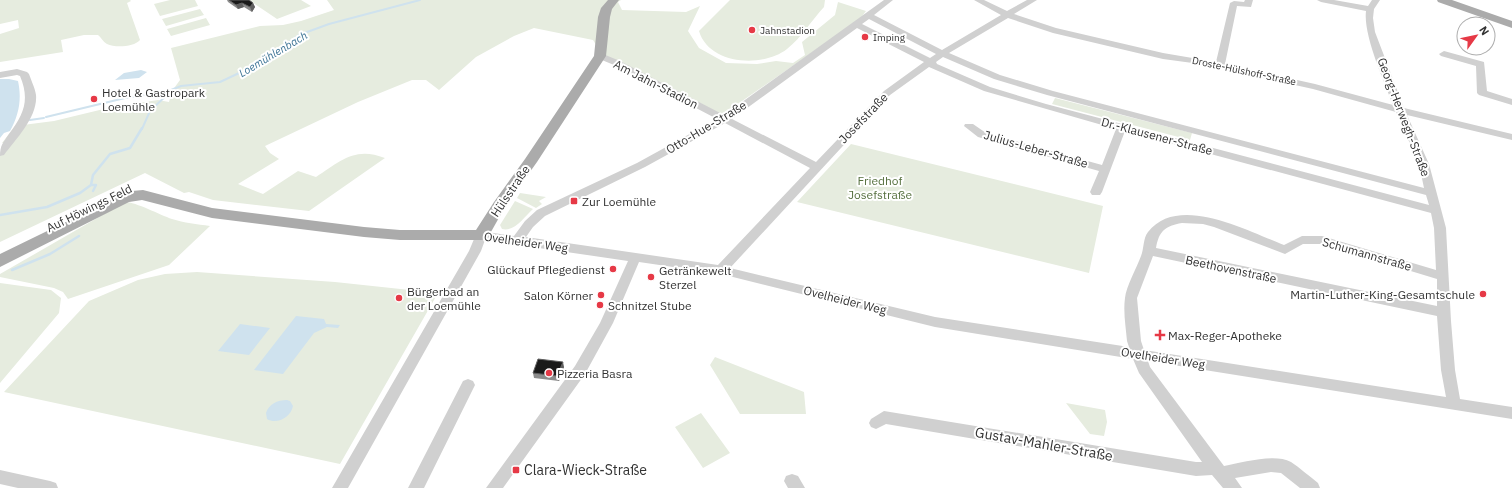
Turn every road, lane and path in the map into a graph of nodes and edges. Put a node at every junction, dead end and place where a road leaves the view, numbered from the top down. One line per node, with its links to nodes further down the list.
1 (614, 0): 15 (main road, Hülsstraße)
2 (889, 0): 9 (street, Otto-Hue-Straße)
3 (978, 0): 10 (street, Droste-Hülshoff-Straße)
4 (1033, 0): 10 (street, Josefstraße)
5 (1249, 0): 17 (street)
6 (1322, 0): 8 (street)
7 (1442, 0): 12 (main road)
8 (1373, 5): 22 (street, Georg-Herwegh-Straße)
9 (868, 15): 11 (street, Otto-Hue-Straße); 13 (street, Dr.-Klausener-Straße)
10 (1008, 15): 13 (street, Josefstraße); 17 (street, Droste-Hülshoff-Straße)
11 (856, 24): 16 (street, Dr.-Klausener-Straße); 23 (street, Otto-Hue-Straße)
12 (1512, 25)
13 (943, 54): 16 (street, Josefstraße); 19 (street, Dr.-Klausener-Straße)
14 (1444, 54): 20 (street)
15 (600, 56): 23 (street, Am Jahn-Stadion); 36 (main road, Hülsstraße)
16 (931, 62): 21 (street, Dr.-Klausener-Straße); 30 (street, Josefstraße)
17 (1220, 65): 22 (street, Droste-Hülshoff-Straße)
18 (0, 75): 28 (street)
19 (1050, 93): 21 (street); 27 (street, Dr.-Klausener-Straße)
20 (1512, 102)
21 (1043, 106): 25 (street, Dr.-Klausener-Straße)
22 (1400, 110): 26 (street, Droste-Hülshoff-Straße); 33 (street, Georg-Herwegh-Straße)
23 (724, 120): 30 (street, Am Jahn-Stadion); 37 (street, Otto-Hue-Straße)
24 (969, 126): 31 (street, Julius-Leber-Straße)
25 (1122, 127): 29 (street, Dr.-Klausener-Straße); 31 (street)
26 (1512, 137)
27 (1274, 152): 29 (street); 33 (street, Dr.-Klausener-Straße)
28 (0, 153)
29 (1270, 166): 35 (street, Dr.-Klausener-Straße)
30 (818, 168): 42 (street, Josefstraße)
31 (1105, 169): 32 (street)
32 (1096, 192)
33 (1431, 193): 35 (street, Georg-Herwegh-Straße)
34 (176, 204): 36 (main road, Ovelheider Weg); 39 (main road, Auf Höwings Feld); 41 (main road, Auf Höwings Feld)
35 (1436, 211): 43 (street, Georg-Herwegh-Straße)
36 (481, 235): 37 (street, Ovelheider Weg); 53 (street, Hülsstraße)
37 (517, 241): 40 (street, Ovelheider Weg)
38 (1148, 251): 43 (street, Schumannstraße); 44 (street, Beethovenstraße); 45 (street)
39 (0, 252)
40 (635, 258): 42 (street, Ovelheider Weg); 55 (street)
41 (0, 261)
42 (721, 270): 45 (street, Ovelheider Weg)
43 (1443, 276): 44 (street, Georg-Herwegh-Straße)
44 (1443, 312): 47 (street, Georg-Herwegh-Straße)
45 (1138, 354): 47 (street, Ovelheider Weg); 50 (street)
46 (468, 385): 54 (street)
47 (1454, 404): 48 (street, Ovelheider Weg)
48 (1512, 413)
49 (876, 423): 50 (street, Gustav-Mahler-Straße)
50 (1217, 471): 56 (street); 57 (street, Gustav-Mahler-Straße)
51 (0, 477): 52 (street)
52 (43, 487)
53 (340, 488)
54 (416, 488)
55 (494, 488)
56 (1234, 488)
57 (1312, 488)

